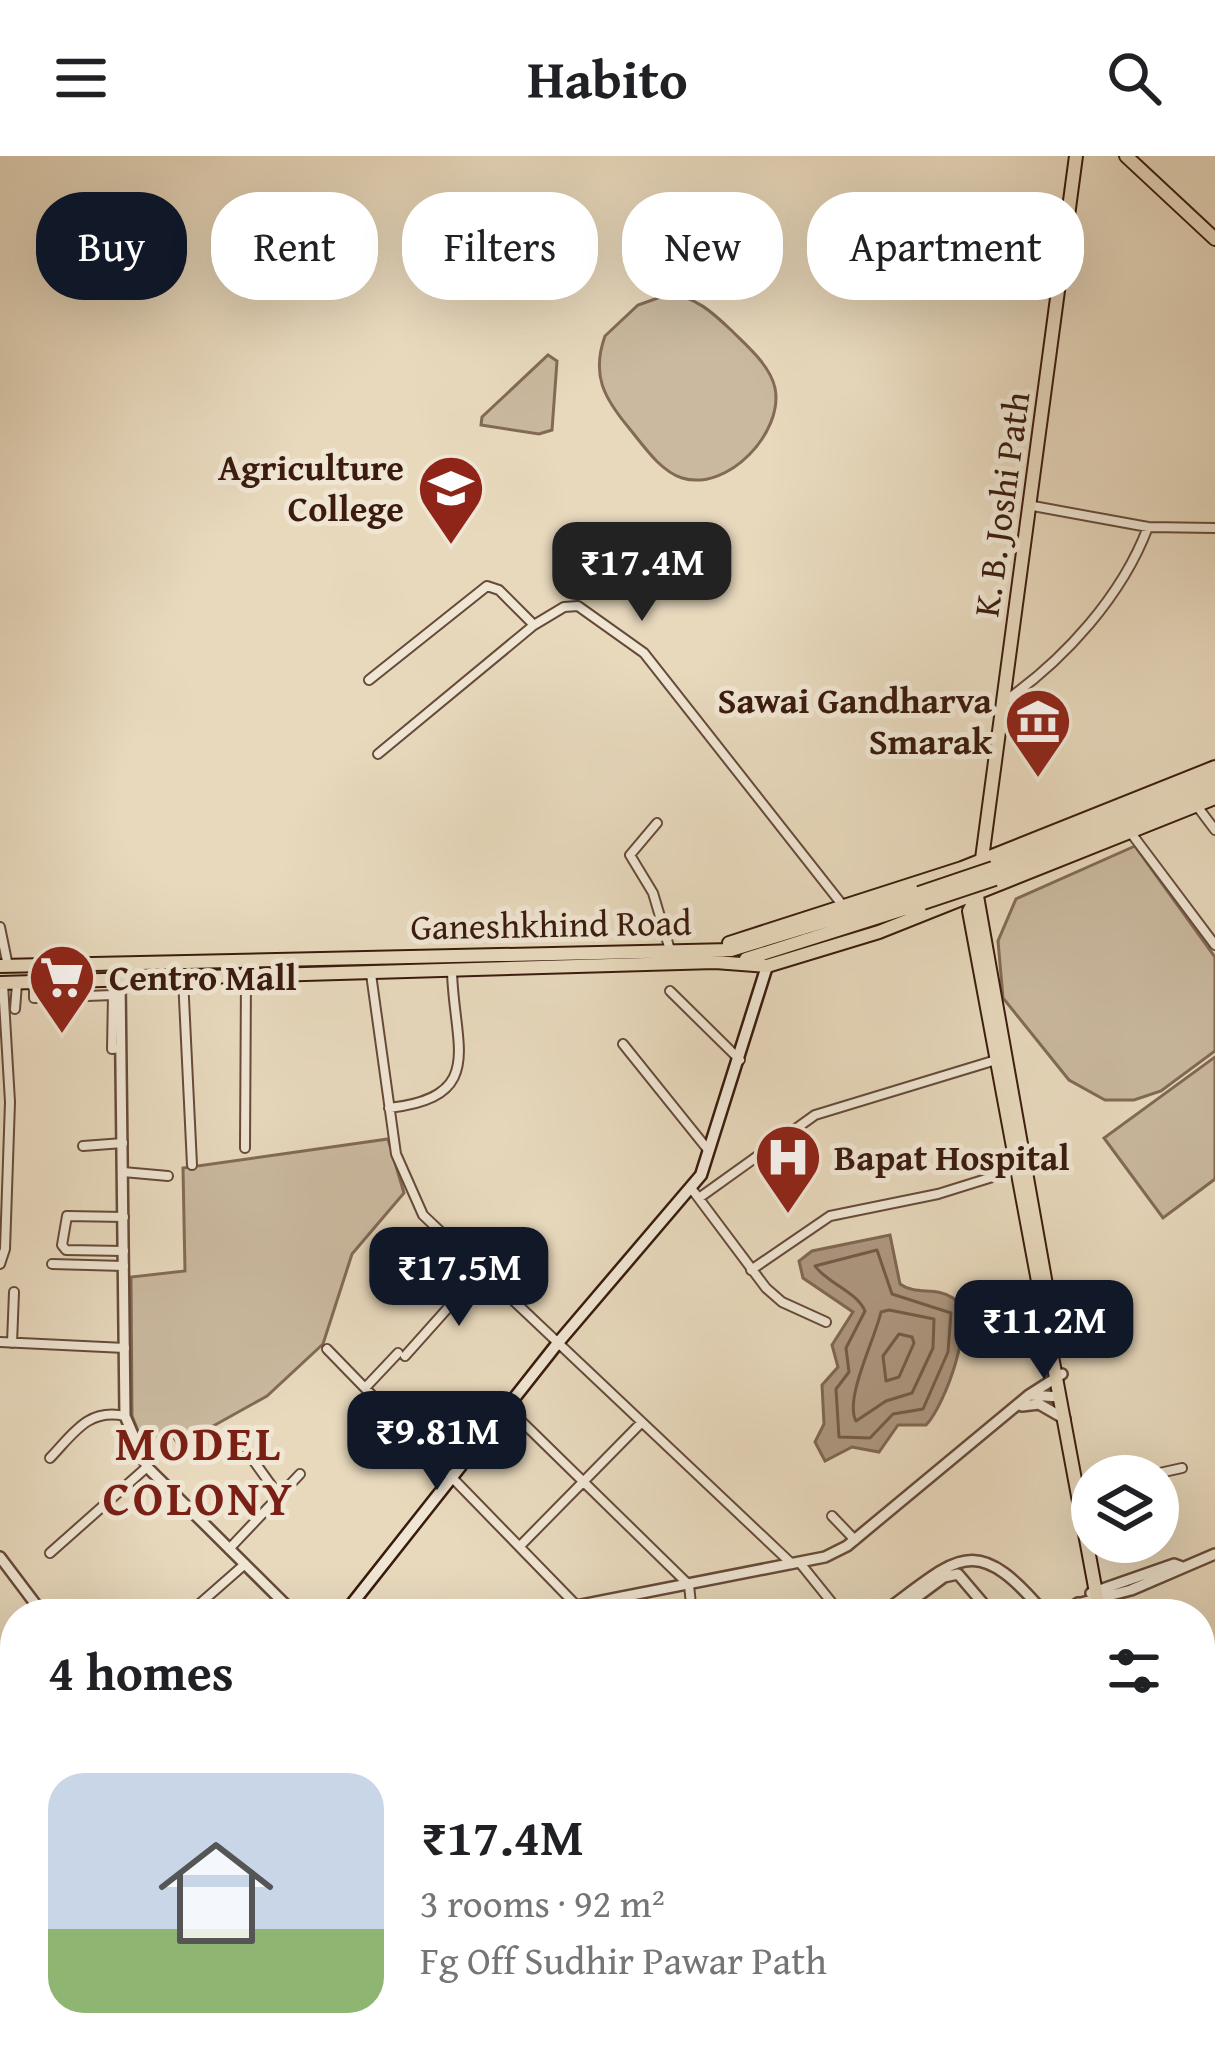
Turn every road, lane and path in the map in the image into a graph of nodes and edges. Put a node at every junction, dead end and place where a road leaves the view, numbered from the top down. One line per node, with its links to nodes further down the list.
1 (1076, 156): 4 (main road, K. B. Joshi Path)
2 (1135, 159): 3 (main road)
3 (1215, 239)
4 (1033, 506): 5 (street); 9 (main road, K. B. Joshi Path)
5 (1148, 526): 6 (street); 9 (street)
6 (1215, 528)
7 (534, 625): 8 (street); 10 (street); 22 (street)
8 (369, 680)
9 (1005, 701): 19 (main road, K. B. Joshi Path)
10 (378, 754)
11 (1215, 767): 19 (main road, Ganeshkhind Road)
12 (1215, 777): 19 (main road)
13 (1215, 788): 19 (main road)
14 (1215, 799): 15 (main road, Ganeshkhind Road)
15 (1197, 806): 17 (street); 18 (main road, Ganeshkhind Road)
16 (657, 823): 25 (street)
17 (1215, 830)
18 (1131, 833): 20 (main road, Ganeshkhind Road); 24 (street)
19 (990, 869): 20 (main road, K. B. Joshi Path); 21 (main road, bridge); 21 (main road, Ganeshkhind Road)
20 (977, 896): 21 (main road, Ganeshkhind Road); 40 (main road); 67 (main road)
21 (923, 898): 22 (main road, Ganeshkhind Road); 26 (main road); 28 (main road, Ganeshkhind Road)
22 (845, 909): 26 (main road, Ganeshkhind Road)
23 (0, 927): 27 (street)
24 (1215, 945)
25 (670, 950): 26 (main road, Ganeshkhind Road); 27 (main road, Ganeshkhind Road)
26 (713, 956): 28 (main road, Ganeshkhind Road); 29 (main road, Ganeshkhind Road)
27 (4, 966)
28 (767, 967): 41 (main road)
29 (452, 972): 30 (main road, Ganeshkhind Road); 42 (street)
30 (371, 974): 31 (main road, Ganeshkhind Road); 42 (street)
31 (246, 977): 32 (main road, Ganeshkhind Road); 45 (street)
32 (184, 979): 33 (main road, Ganeshkhind Road); 48 (street)
33 (120, 980): 34 (main road, Ganeshkhind Road); 39 (street)
34 (34, 982): 35 (main road, Ganeshkhind Road); 39 (street)
35 (7, 983): 37 (street); 47 (street)
36 (670, 991): 41 (street)
37 (15, 1009)
38 (623, 1045): 46 (street)
39 (121, 1048): 43 (street)
40 (995, 1060): 49 (main road); 52 (street)
41 (741, 1061): 46 (main road)
42 (389, 1108): 59 (street)
43 (123, 1143): 44 (street); 50 (street)
44 (83, 1146)
45 (245, 1148)
46 (710, 1152): 52 (main road)
47 (4, 1154): 55 (street)
48 (192, 1165)
49 (1016, 1170): 58 (street); 69 (main road)
50 (123, 1172): 51 (street); 53 (street)
51 (168, 1176)
52 (695, 1193): 58 (street); 65 (main road)
53 (124, 1217): 54 (street); 54 (street)
54 (124, 1251): 57 (street)
55 (0, 1264)
56 (52, 1264): 57 (street)
57 (124, 1266): 66 (street)
58 (751, 1270): 62 (street)
59 (480, 1272): 65 (street); 70 (street)
60 (14, 1292): 64 (street)
61 (1112, 1316): 67 (street)
62 (826, 1322)
63 (0, 1342): 64 (street)
64 (14, 1343): 66 (street)
65 (557, 1344): 73 (main road); 77 (street)
66 (125, 1348): 75 (street)
67 (1057, 1348): 69 (main road)
68 (327, 1349): 70 (street)
69 (1058, 1375): 71 (street); 72 (main road)
70 (365, 1388): 85 (street)
71 (1029, 1395): 72 (street); 74 (street)
72 (1061, 1397): 76 (main road); 79 (main road)
73 (508, 1408): 85 (main road); 86 (street)
74 (1017, 1408): 76 (street); 89 (street)
75 (125, 1416): 80 (street); 81 (street)
76 (1065, 1419): 111 (main road)
77 (641, 1422): 86 (street); 97 (street)
78 (248, 1453): 87 (street)
79 (1081, 1455)
80 (50, 1458)
81 (147, 1467): 91 (street); 92 (street)
82 (1182, 1468): 83 (street)
83 (1179, 1469)
84 (300, 1474): 87 (street)
85 (453, 1478): 90 (street); 102 (main road)
86 (583, 1482): 90 (street); 98 (street)
87 (279, 1496): 91 (street)
88 (832, 1516): 89 (street)
89 (855, 1540): 97 (street)
90 (520, 1546): 103 (street)
91 (229, 1549): 96 (street)
92 (50, 1552)
93 (1215, 1554): 113 (street)
94 (0, 1557): 99 (street)
95 (1099, 1563): 112 (main road)
96 (245, 1564): 100 (street); 101 (street)
97 (796, 1564): 98 (street); 106 (street)
98 (689, 1585): 104 (street); 105 (street)
99 (32, 1599)
100 (206, 1599)
101 (280, 1599)
102 (356, 1599)
103 (571, 1599)
104 (615, 1599)
105 (690, 1599)
106 (828, 1599)
107 (901, 1599): 110 (street)
108 (914, 1599): 109 (street)
109 (979, 1599)
110 (1032, 1599)
111 (1098, 1599)
112 (1098, 1599)
113 (1103, 1599)

